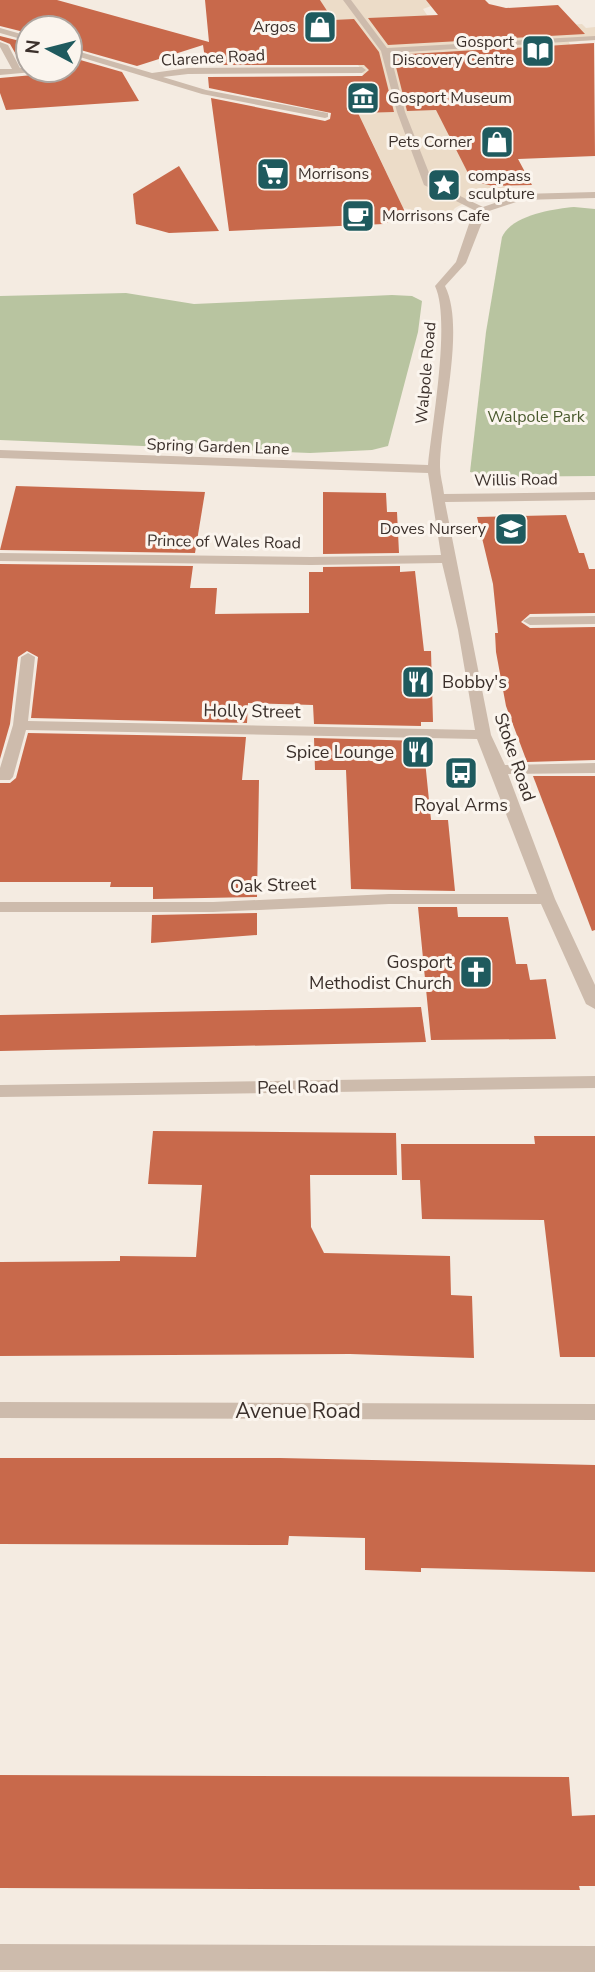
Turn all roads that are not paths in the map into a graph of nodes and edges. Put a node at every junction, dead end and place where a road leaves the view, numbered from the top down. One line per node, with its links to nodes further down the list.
1 (347, 0): 4 (street)
2 (595, 38): 4 (street)
3 (0, 44): 7 (street)
4 (385, 51): 13 (street)
5 (84, 55): 6 (street, Clarence Road)
6 (102, 61): 8 (street); 10 (street, Clarence Road)
7 (14, 65)
8 (84, 66)
9 (362, 70): 10 (street, Clarence Road)
10 (150, 76): 11 (street)
11 (325, 115)
12 (595, 195): 13 (street)
13 (482, 211): 15 (street, Walpole Road)
14 (0, 454): 15 (street, Spring Garden Lane)
15 (434, 469): 17 (street, Stoke Road)
16 (595, 496): 17 (street, Willis Road)
17 (438, 498): 19 (street, Stoke Road)
18 (0, 557): 19 (street, Prince of Wales Road)
19 (447, 559): 24 (street, Stoke Road)
20 (595, 620): 21 (street)
21 (530, 621)
22 (28, 657): 23 (street)
23 (19, 725): 24 (street, Holly Street); 27 (street)
24 (483, 735): 26 (street, Stoke Road)
25 (593, 768): 26 (street)
26 (499, 770): 28 (street, Stoke Road)
27 (5, 776)
28 (547, 899): 29 (street, Oak Street); 30 (street, Stoke Road)
29 (0, 907)
30 (595, 1004)
31 (595, 1082): 32 (street, Peel Road)
32 (0, 1091)
33 (0, 1410): 34 (street, Avenue Road)
34 (595, 1412)
35 (0, 1957): 36 (street)
36 (595, 1959)

